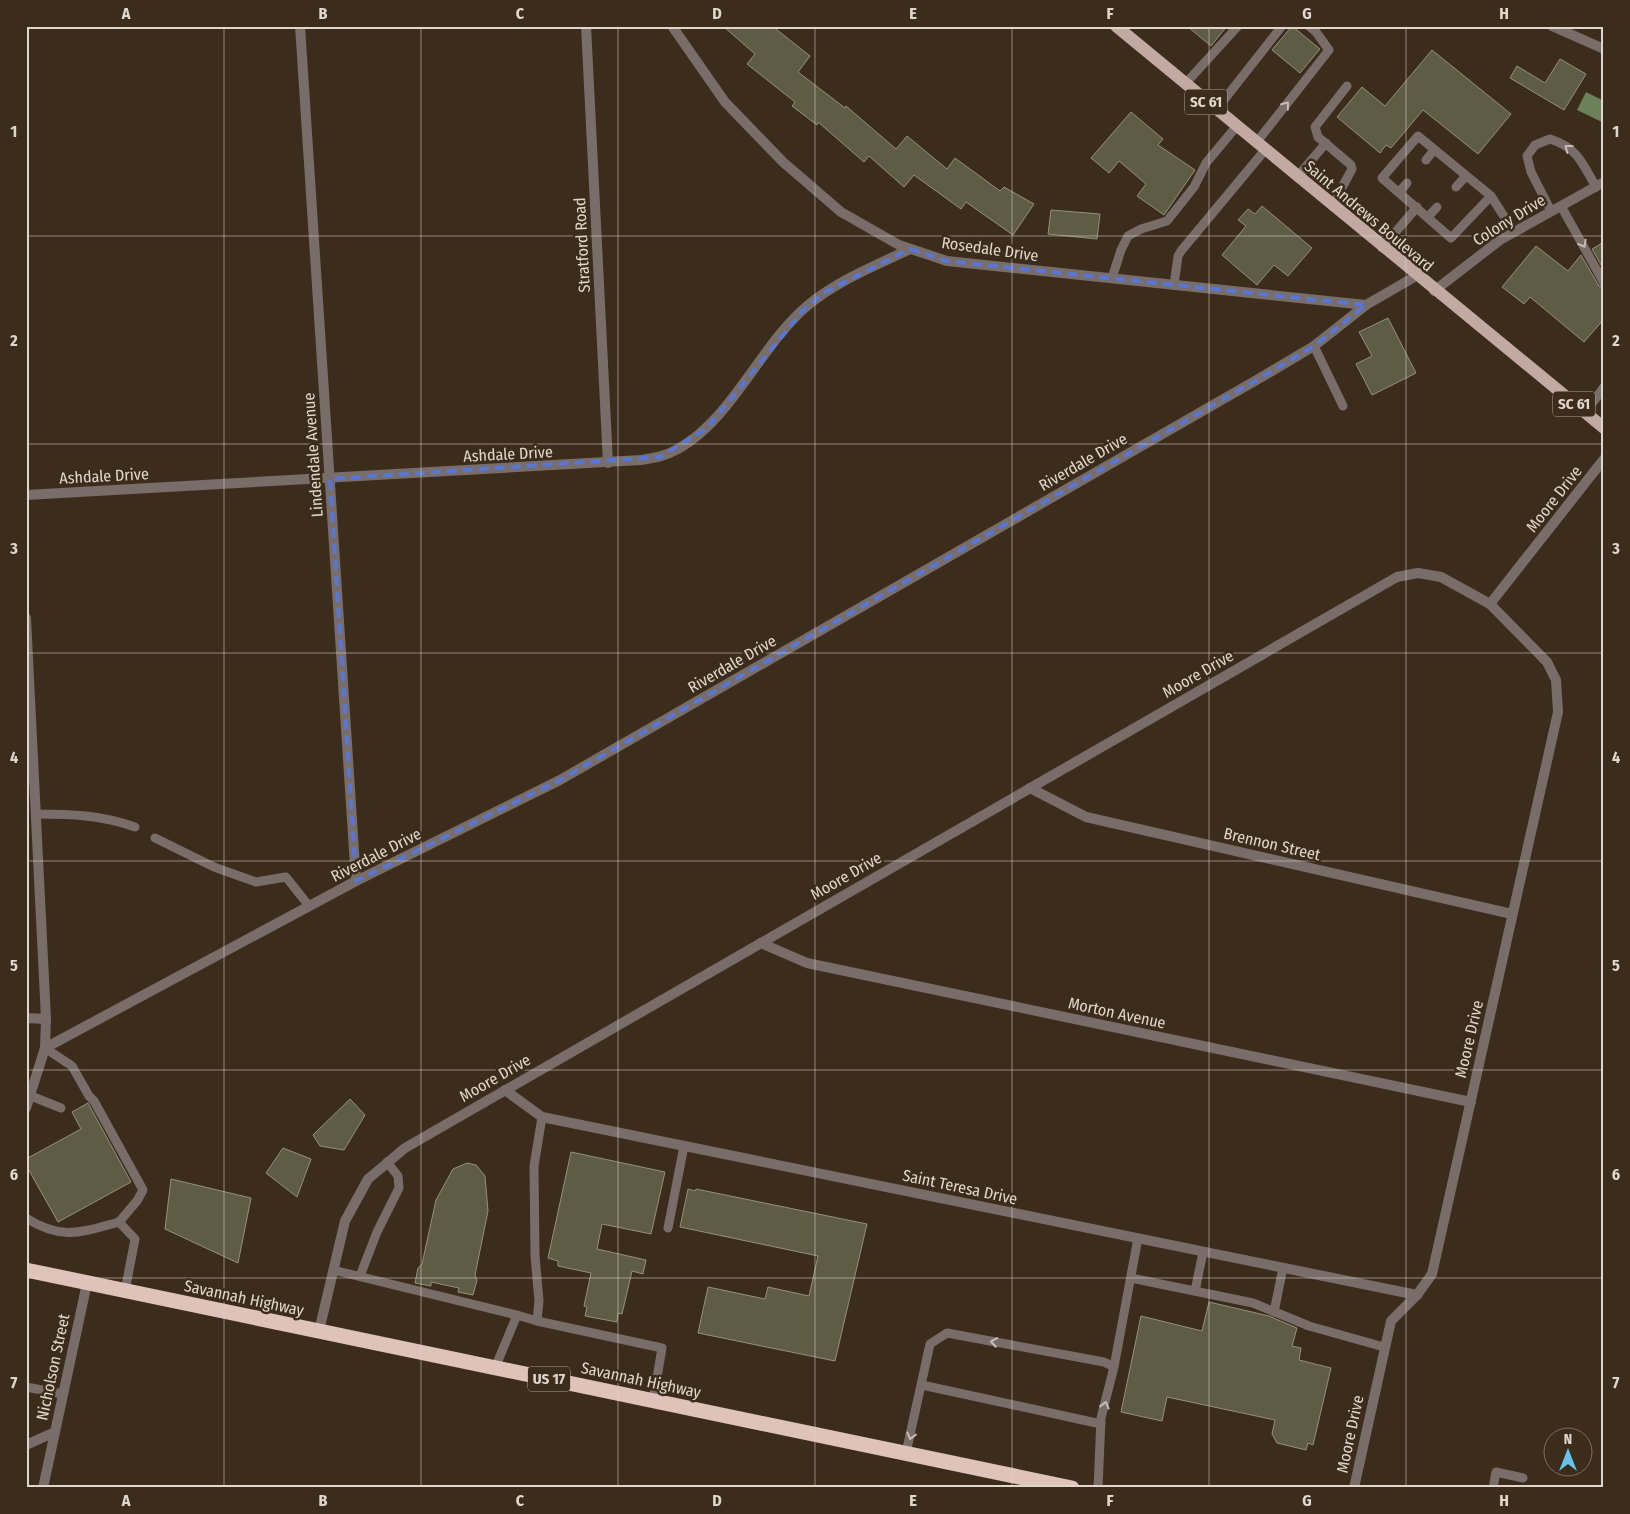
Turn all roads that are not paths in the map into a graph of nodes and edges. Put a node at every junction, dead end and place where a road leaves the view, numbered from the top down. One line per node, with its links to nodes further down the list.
1 (300, 26): 47 (street, Lindendale Avenue)
2 (586, 26): 46 (street, Stratford Road)
3 (672, 26): 33 (street, Rosedale Drive)
4 (1116, 26): 10 (main road, Saint Andrews Boulevard / SC 61)
5 (1238, 26): 10 (lane)
6 (1282, 26): 12 (lane)
7 (1309, 26): 15 (lane, one-way to 7)
8 (1552, 26): 9 (street)
9 (1604, 49)
10 (1185, 84): 12 (main road, Saint Andrews Boulevard / SC 61)
11 (1347, 86): 14 (lane)
12 (1216, 110): 13 (main road, Saint Andrews Boulevard / SC 61)
13 (1236, 126): 15 (main road, Saint Andrews Boulevard / SC 61); 35 (lane)
14 (1326, 143): 19 (lane); 25 (lane)
15 (1260, 146): 19 (main road, Saint Andrews Boulevard / SC 61); 37 (lane)
16 (1434, 150): 17 (lane); 18 (lane); 23 (lane)
17 (1426, 160)
18 (1466, 176): 22 (lane); 24 (lane)
19 (1297, 177): 25 (main road, Saint Andrews Boulevard / SC 61)
20 (1407, 183): 23 (lane)
21 (1600, 185): 26 (street, Colony Drive); 29 (lane, one-way to 29)
22 (1456, 187)
23 (1399, 192): 27 (lane)
24 (1491, 196): 30 (lane); 31 (lane)
25 (1332, 206): 32 (main road, Saint Andrews Boulevard / SC 61)
26 (1561, 206): 29 (street, Colony Drive); 36 (lane, one-way to 36)
27 (1417, 207): 30 (lane); 32 (lane)
28 (1437, 208): 30 (lane)
29 (1551, 211): 31 (street, Colony Drive)
30 (1428, 217)
31 (1514, 232): 38 (street, Colony Drive)
32 (1382, 248): 34 (main road, Saint Andrews Boulevard / SC 61)
33 (910, 249): 35 (street, Rosedale Drive); 46 (street, Ashdale Drive)
34 (1416, 276): 38 (main road, Saint Andrews Boulevard / SC 61); 39 (street, Riverdale Drive)
35 (1112, 278): 37 (street, Rosedale Drive)
36 (1604, 283)
37 (1174, 285): 39 (street, Rosedale Drive)
38 (1434, 291): 43 (main road, Saint Andrews Boulevard / SC 61)
39 (1366, 305): 40 (street, Riverdale Drive)
40 (1314, 346): 42 (lane); 55 (street, Riverdale Drive)
41 (1604, 387): 43 (lane)
42 (1344, 406)
43 (1585, 413): 44 (main road, Saint Andrews Boulevard / SC 61)
44 (1604, 428)
45 (1604, 459): 49 (street, Moore Drive)
46 (608, 463): 47 (street, Ashdale Drive)
47 (330, 479): 48 (street, Ashdale Drive); 55 (street, Lindendale Avenue)
48 (26, 495)
49 (1490, 604): 51 (street, Moore Drive); 57 (street, Moore Drive)
50 (26, 618): 52 (street)
51 (1030, 788): 57 (street, Brennon Street); 58 (street, Moore Drive)
52 (36, 814): 53 (lane); 60 (street)
53 (135, 827)
54 (155, 838): 56 (lane)
55 (356, 881): 56 (street, Riverdale Drive)
56 (310, 906): 61 (street, Riverdale Drive)
57 (1512, 914): 64 (street, Moore Drive)
58 (761, 943): 62 (street, Moore Drive); 64 (street, Morton Avenue)
59 (26, 1018): 60 (street)
60 (46, 1018): 61 (street)
61 (45, 1048): 63 (street); 71 (lane)
62 (505, 1090): 67 (street, Saint Teresa Drive); 69 (street, Moore Drive)
63 (31, 1096): 65 (street); 66 (lane)
64 (1471, 1102): 83 (street, Moore Drive)
65 (26, 1108)
66 (61, 1108)
67 (542, 1117): 68 (street, Saint Teresa Drive); 86 (lane)
68 (684, 1146): 72 (lane); 73 (street, Saint Teresa Drive)
69 (387, 1162): 77 (street, Moore Drive); 78 (lane)
70 (26, 1218): 71 (lane)
71 (120, 1222): 81 (lane)
72 (668, 1228)
73 (1138, 1238): 74 (street, Saint Teresa Drive); 79 (lane)
74 (1203, 1252): 75 (street, Saint Teresa Drive); 82 (lane)
75 (1284, 1268): 83 (street, Saint Teresa Drive); 84 (lane)
76 (26, 1270): 80 (highway, Savannah Highway / US 17)
77 (333, 1270): 78 (lane); 87 (street, Moore Drive)
78 (360, 1276): 85 (lane)
79 (1131, 1278): 82 (lane); 89 (lane)
80 (87, 1283): 81 (highway, Savannah Highway / US 17); 93 (street, Nicholson Street)
81 (125, 1291): 87 (highway, Savannah Highway / US 17)
82 (1195, 1291): 84 (lane)
83 (1417, 1295): 88 (street, Moore Drive)
84 (1274, 1312): 88 (lane)
85 (517, 1315): 86 (lane); 90 (lane)
86 (537, 1321): 94 (lane)
87 (319, 1331): 90 (highway, Savannah Highway / US 17)
88 (1384, 1347): 103 (street, Moore Drive)
89 (1114, 1367): 91 (lane, one-way to 91); 95 (lane, one-way to 89)
90 (495, 1368): 94 (highway, Savannah Highway / US 17)
91 (922, 1386): 95 (lane); 98 (lane, one-way to 98)
92 (26, 1387): 93 (lane)
93 (63, 1394): 96 (street, Nicholson Street)
94 (653, 1401): 98 (highway, Savannah Highway / US 17)
95 (1101, 1424): 102 (lane)
96 (55, 1432): 97 (street); 100 (street, Nicholson Street)
97 (26, 1445)
98 (906, 1453): 101 (highway, Savannah Highway / US 17)
99 (1523, 1478): 104 (lane)
100 (43, 1488)
101 (1072, 1488)
102 (1098, 1488)
103 (1354, 1488)
104 (1493, 1488)

